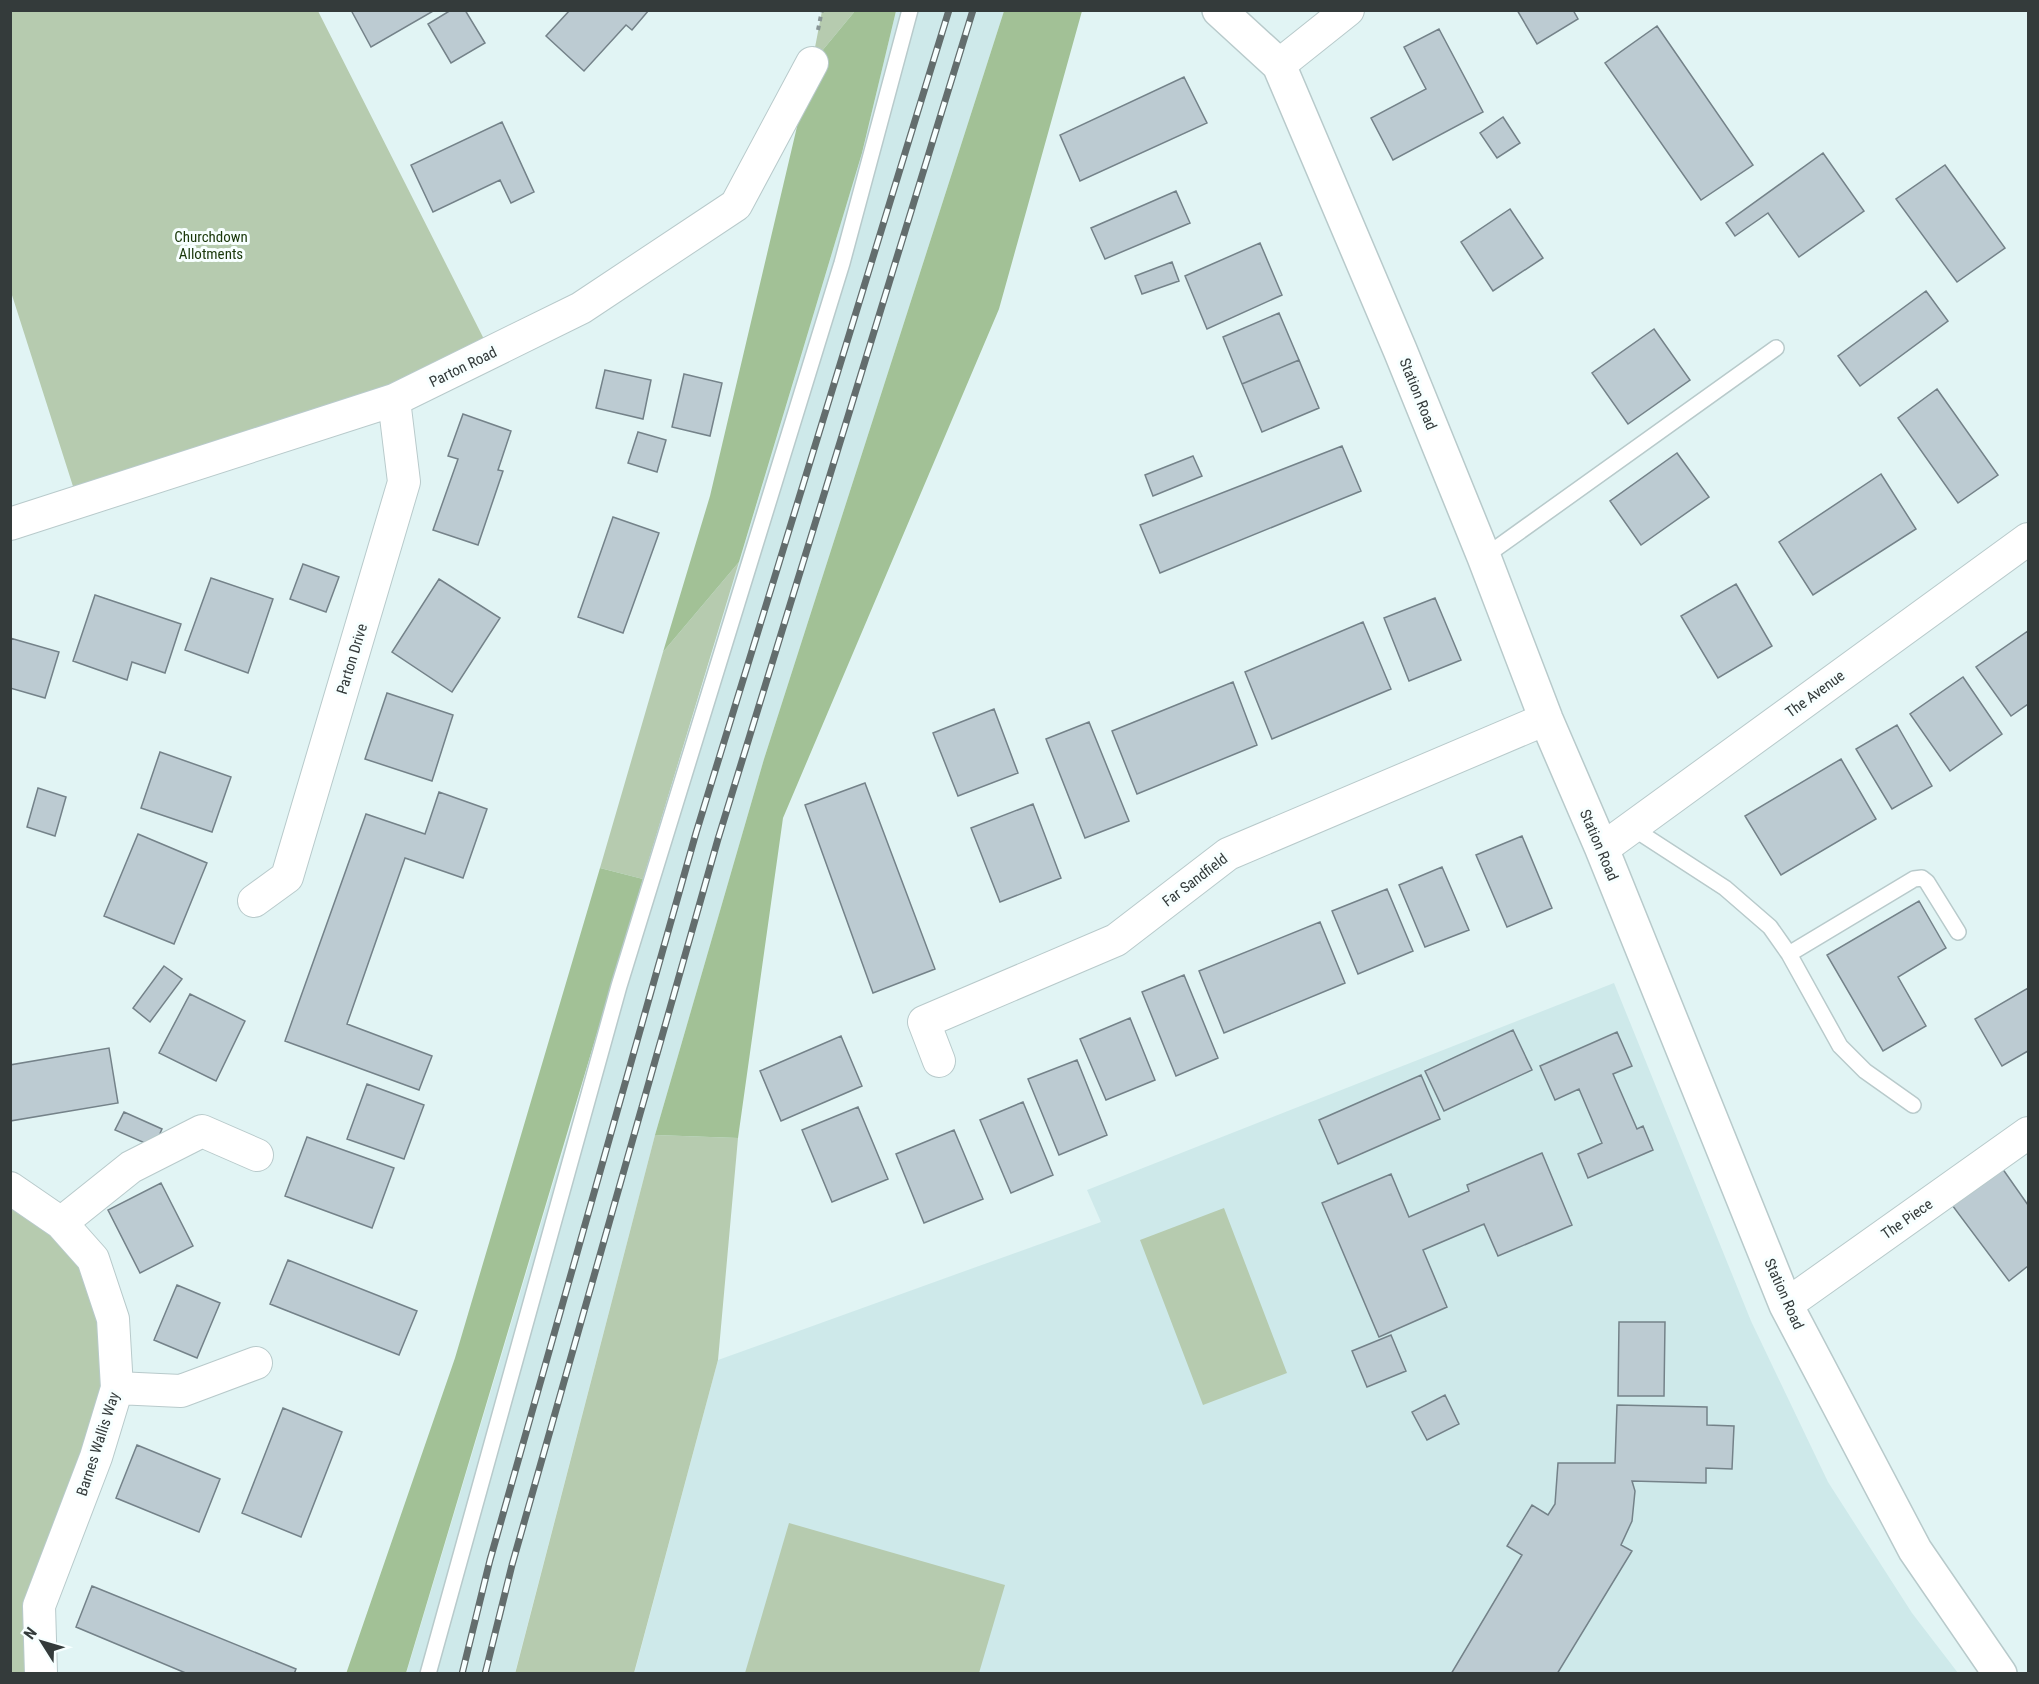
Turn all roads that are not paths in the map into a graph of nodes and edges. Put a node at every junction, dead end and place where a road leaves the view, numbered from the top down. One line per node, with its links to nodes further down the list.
1 (910, 10): 27 (lane)
2 (1219, 10): 5 (street, Station Road)
3 (1348, 10): 5 (street)
4 (812, 63): 7 (street, Parton Road)
5 (1279, 65): 10 (street, Station Road)
6 (1776, 348): 10 (lane)
7 (394, 400): 8 (street, Parton Road); 14 (street, Parton Drive)
8 (10, 524)
9 (2028, 539): 12 (street, The Avenue)
10 (1484, 557): 11 (street, Station Road)
11 (1546, 719): 13 (street, Station Road); 17 (street, Far Sandfield)
12 (1631, 827): 13 (street, The Avenue); 16 (lane)
13 (1602, 849): 23 (street, Station Road)
14 (254, 901)
15 (1958, 932): 16 (lane)
16 (1789, 954): 18 (lane)
17 (939, 1061)
18 (1913, 1105)
19 (2028, 1133): 23 (street, The Piece)
20 (257, 1155): 22 (street)
21 (10, 1188): 22 (street, Barnes Wallis Way)
22 (61, 1223): 25 (street, Barnes Wallis Way)
23 (1786, 1305): 28 (street, Station Road)
24 (256, 1363): 25 (street)
25 (117, 1388): 26 (street, Barnes Wallis Way)
26 (44, 1673)
27 (428, 1674)
28 (2000, 1674)

